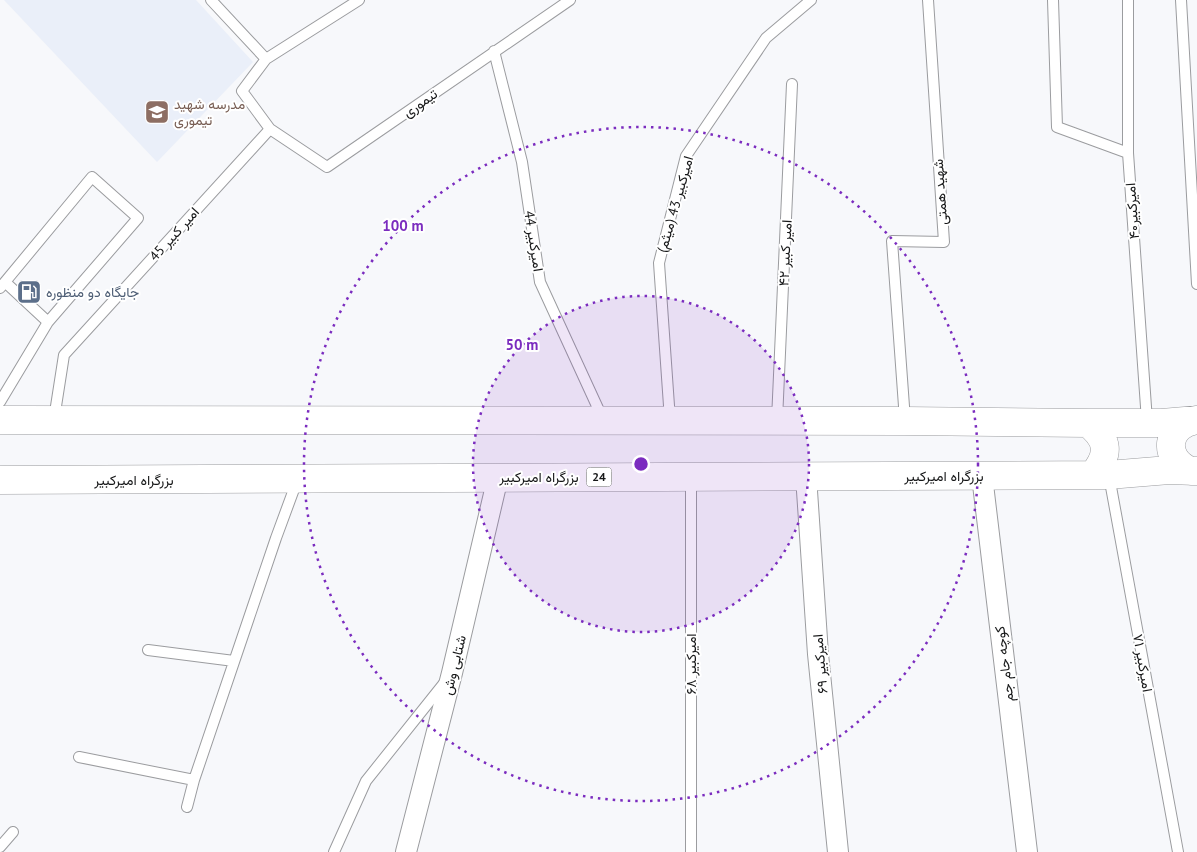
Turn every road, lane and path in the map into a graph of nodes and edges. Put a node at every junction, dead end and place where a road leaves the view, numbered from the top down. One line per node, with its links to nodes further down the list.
1 (211, 0): 11 (lane)
2 (359, 0): 11 (lane)
3 (570, 0): 9 (lane, تیموری)
4 (811, 0): 23 (lane, امیرکبیر 43 (میثم))
5 (928, 0): 25 (lane, شهید همتی)
6 (1053, 0): 14 (lane)
7 (1128, 0): 14 (lane, امیرکبیر۴۰)
8 (1180, 0): 15 (lane)
9 (556, 4): 10 (lane, تیموری)
10 (494, 51): 13 (lane, تیموری); 22 (lane, امیرکبیر 44)
11 (266, 59): 13 (lane)
12 (792, 84): 24 (lane, امیر کبیر ۴۲)
13 (270, 129): 20 (lane, امیر کبیر 45)
14 (1128, 153): 26 (lane, امیرکبیر۴۰)
15 (1197, 284)
16 (3, 285): 17 (lane); 17 (lane)
17 (48, 322): 18 (lane)
18 (0, 402)
19 (0, 420): 20 (main road)
20 (54, 420): 22 (main road)
21 (1197, 420): 26 (main road); 28 (main road)
22 (603, 421): 23 (main road)
23 (670, 421): 24 (main road)
24 (777, 421): 25 (main road)
25 (905, 421): 27 (main road)
26 (1147, 422): 27 (main road)
27 (1088, 423): 29 (main road)
28 (1194, 471): 29 (main road, بزرگراه امیرکبیر / 24)
29 (1101, 475): 32 (main road, بزرگراه امیرکبیر / 24); 49 (lane, امیرکبیر ۷۱)
30 (691, 476): 31 (main road, بزرگراه امیرکبیر / 24); 33 (main road, بزرگراه امیرکبیر / 24); 46 (lane, امیرکبیر ۶۸)
31 (806, 476): 32 (main road, بزرگراه امیرکبیر / 24); 47 (street, امیرکبیر ۶۹)
32 (982, 476): 48 (street, کوچه جام جم)
33 (498, 477): 34 (main road, بزرگراه امیرکبیر / 24); 38 (street, شتابی وش)
34 (298, 478): 35 (main road, بزرگراه امیرکبیر / 24); 37 (lane)
35 (0, 480)
36 (148, 650): 37 (lane)
37 (234, 661): 40 (lane)
38 (452, 673): 44 (lane); 45 (street, شتابی وش)
39 (79, 757): 40 (lane)
40 (194, 780): 41 (lane)
41 (188, 807)
42 (13, 832): 43 (lane)
43 (0, 847)
44 (334, 852)
45 (406, 852)
46 (692, 852)
47 (838, 852)
48 (1027, 852)
49 (1178, 852)

